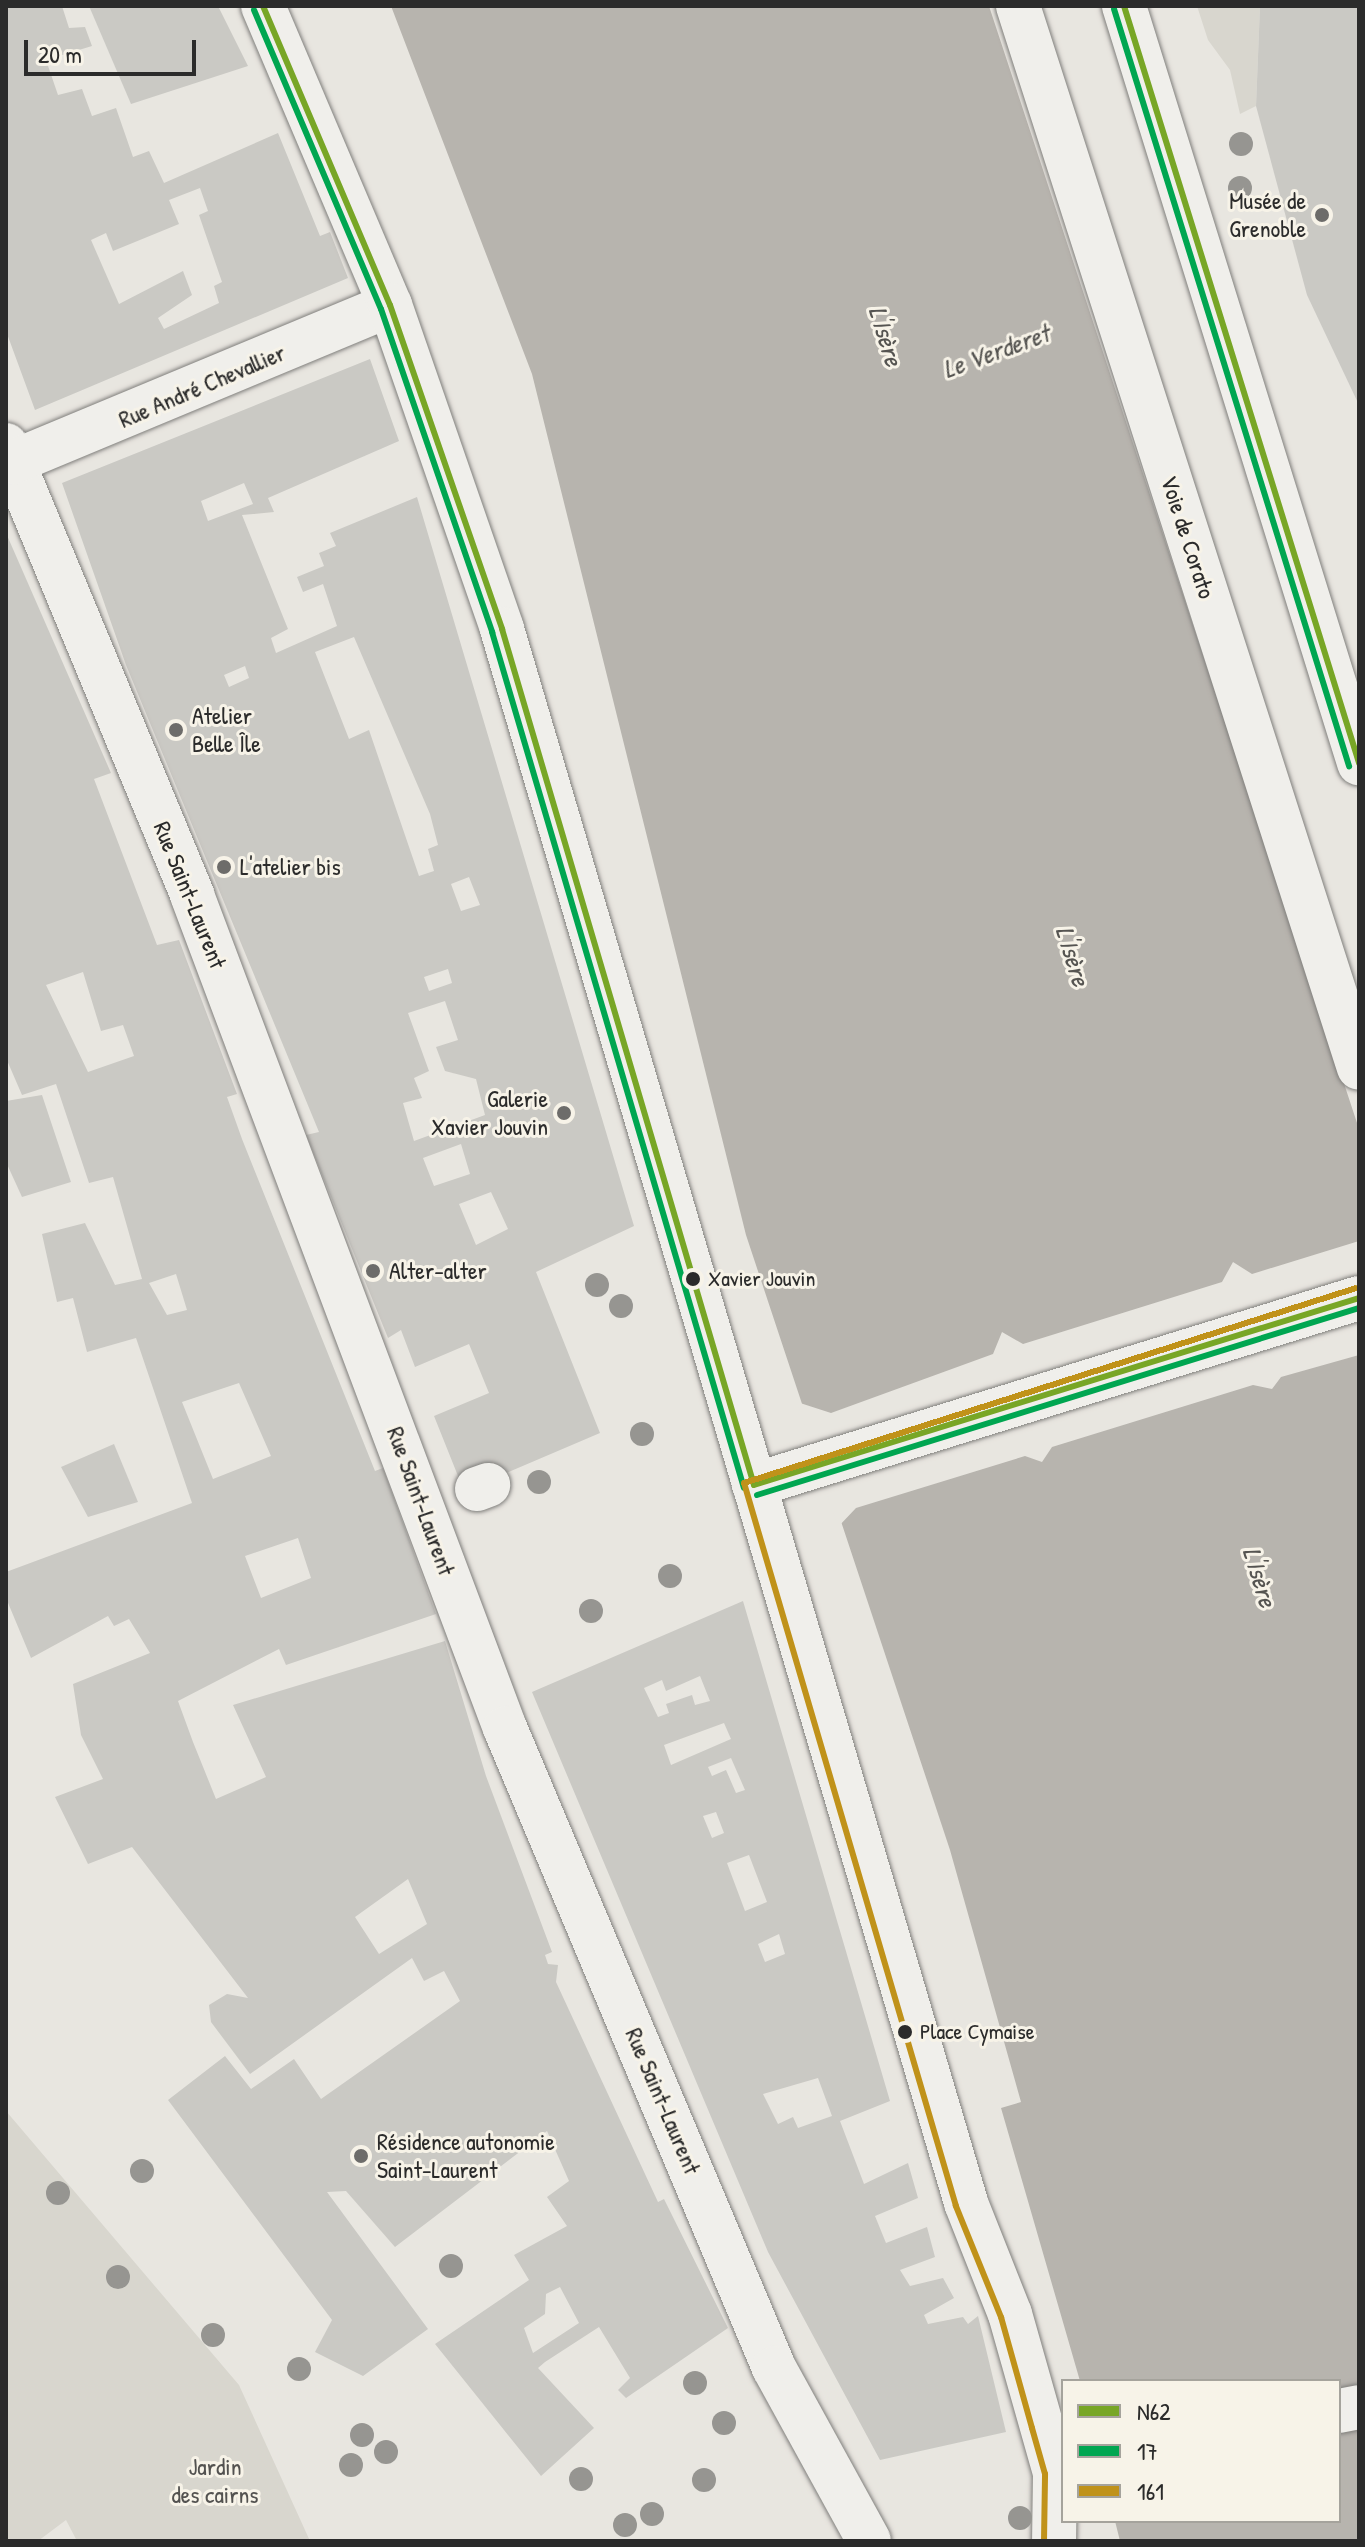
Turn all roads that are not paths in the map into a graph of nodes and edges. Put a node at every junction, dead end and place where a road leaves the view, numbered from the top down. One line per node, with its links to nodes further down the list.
1 (263, 6): 4 (main road)
2 (1018, 6): 7 (main road, Voie de Corato)
3 (1124, 6): 6 (main road)
4 (390, 305): 5 (main road, Rue André Chevallier); 9 (main road)
5 (9, 453): 10 (main road, Rue Saint-Laurent)
6 (1359, 763)
7 (1359, 1068)
8 (1359, 1298): 9 (main road)
9 (754, 1485): 11 (main road)
10 (869, 2541)
11 (1054, 2541)

